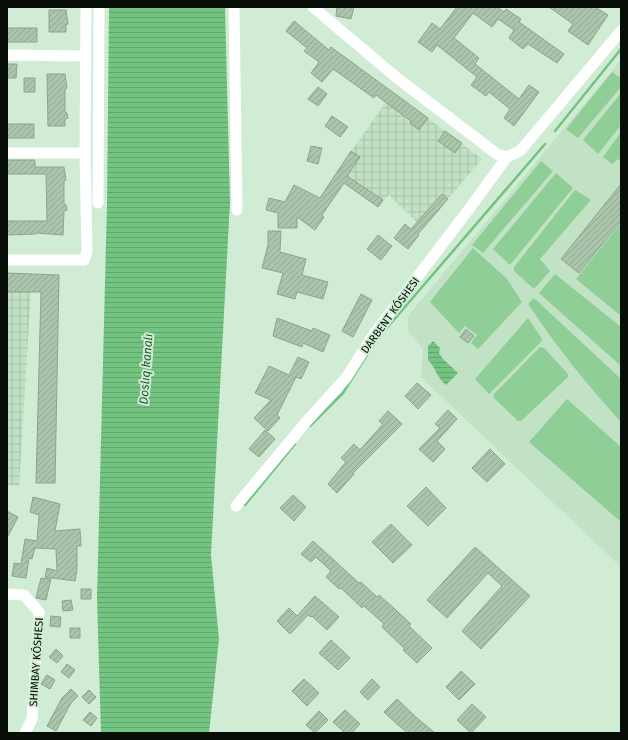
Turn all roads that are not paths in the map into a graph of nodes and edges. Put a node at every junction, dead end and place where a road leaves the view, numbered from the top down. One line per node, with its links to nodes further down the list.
1 (86, 7): 7 (street)
2 (99, 7): 11 (street)
3 (234, 7): 12 (street)
4 (313, 7): 10 (street)
5 (621, 31): 10 (street, DARBENT KÓSHESI)
6 (7, 55): 7 (street)
7 (85, 56): 9 (street)
8 (7, 152): 9 (street)
9 (85, 153): 13 (street)
10 (507, 157): 14 (street, DARBENT KÓSHESI)
11 (98, 203)
12 (236, 210)
13 (7, 260)
14 (236, 506)
15 (7, 594): 16 (street)
16 (25, 733)

